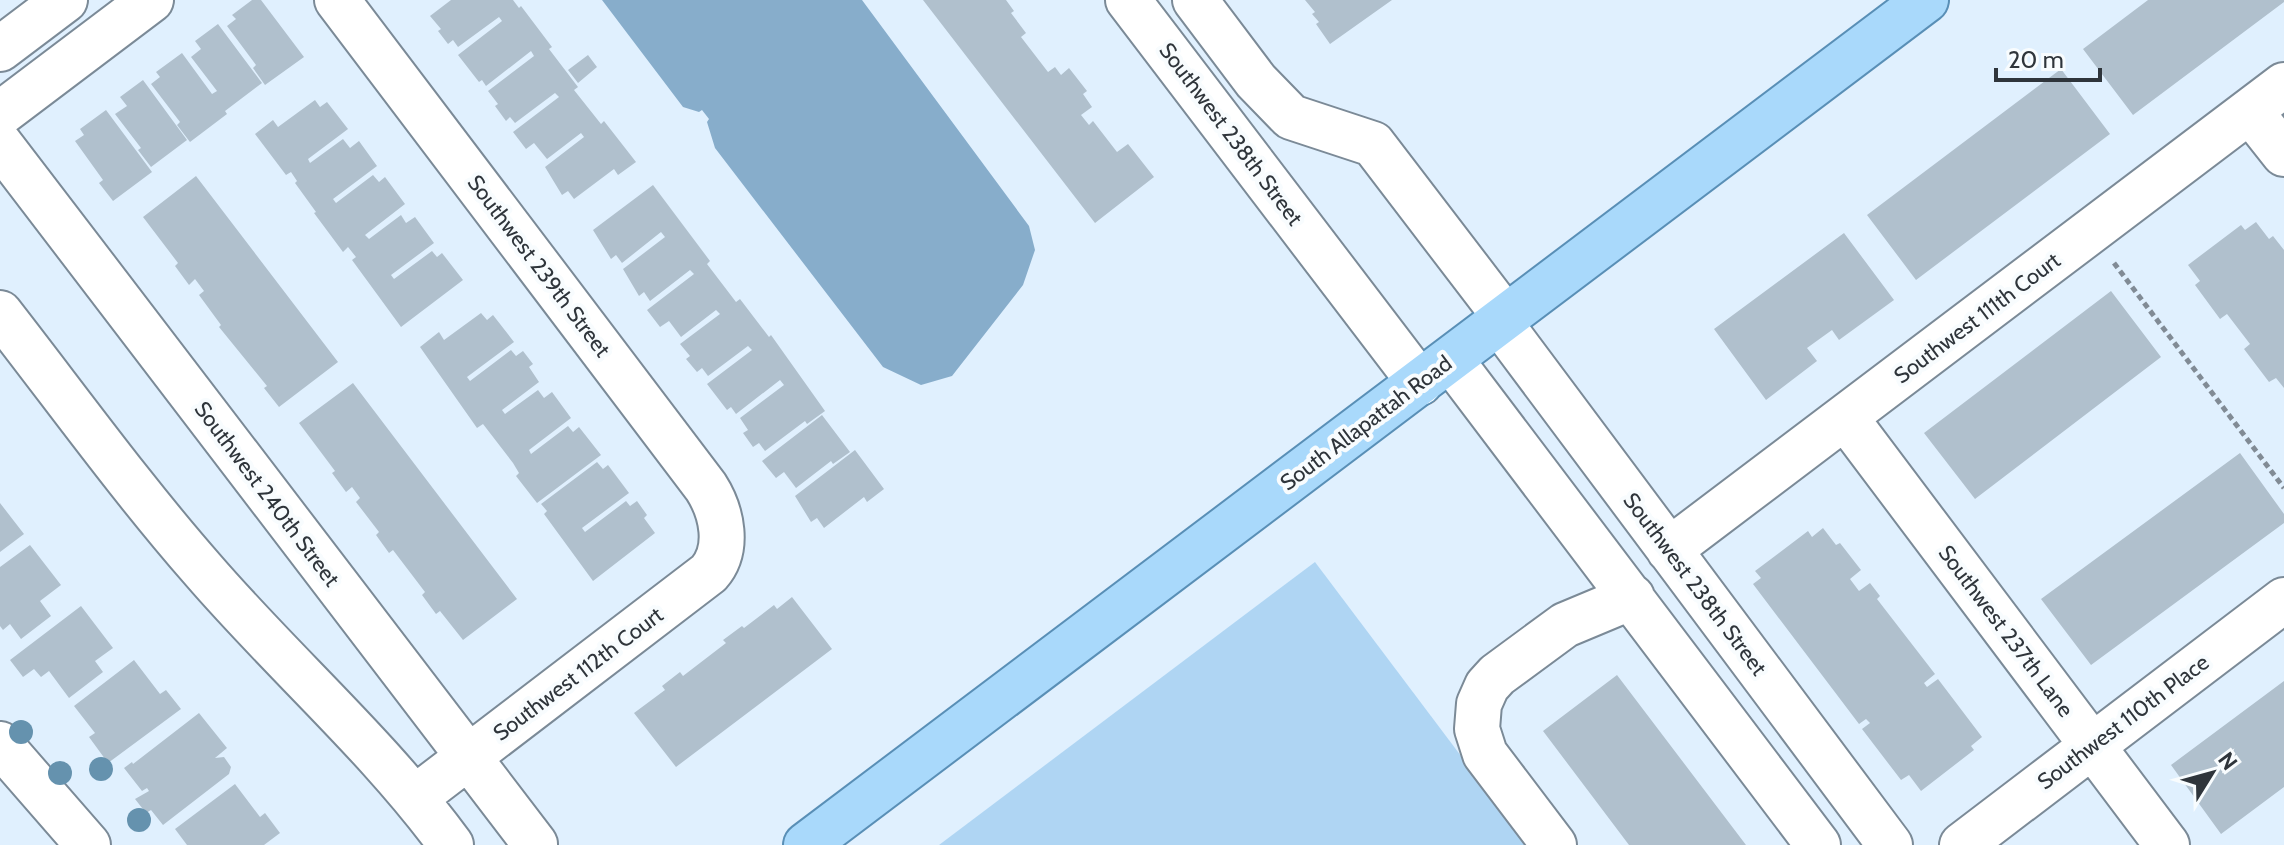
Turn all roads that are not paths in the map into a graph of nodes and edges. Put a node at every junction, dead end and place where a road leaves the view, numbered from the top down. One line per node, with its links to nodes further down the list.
1 (65, 0): 7 (street)
2 (151, 0): 9 (street)
3 (337, 0): 18 (street, Southwest 239th Street)
4 (1128, 0): 11 (street, Southwest 238th Street)
5 (1195, 0): 10 (street, Southwest 238th Street)
6 (1926, 0): 15 (main road, South Allapattah Road)
7 (0, 49)
8 (2267, 98): 12 (street); 17 (street, Southwest 111th Court)
9 (0, 114)
10 (1291, 117): 11 (street); 15 (street, Southwest 238th Street)
11 (1244, 152): 16 (street, Southwest 238th Street)
12 (2284, 154)
13 (8, 170): 24 (street, Southwest 240th Street)
14 (0, 313): 25 (street)
15 (1503, 320): 16 (main road, South Allapattah Road); 19 (street, Southwest 238th Street)
16 (1436, 372): 20 (street, Southwest 238th Street); 29 (main road, South Allapattah Road)
17 (1845, 417): 19 (street, Southwest 111th Court); 23 (street, Southwest 237th Lane)
18 (721, 539): 24 (street, Southwest 112th Court)
19 (1669, 550): 32 (street, Southwest 238th Street)
20 (1632, 597): 30 (street); 31 (street, Southwest 238th Street)
21 (2284, 600): 23 (street, Southwest 110th Place)
22 (0, 744): 27 (street)
23 (2092, 746): 33 (street, Southwest 110th Place); 34 (street, Southwest 237th Lane)
24 (469, 758): 25 (street, Southwest 112th Court); 26 (street, Southwest 240th Street)
25 (416, 797): 28 (street)
26 (535, 844)
27 (88, 845)
28 (451, 845)
29 (806, 845)
30 (1554, 845)
31 (1818, 845)
32 (1890, 845)
33 (1962, 845)
34 (2167, 845)

